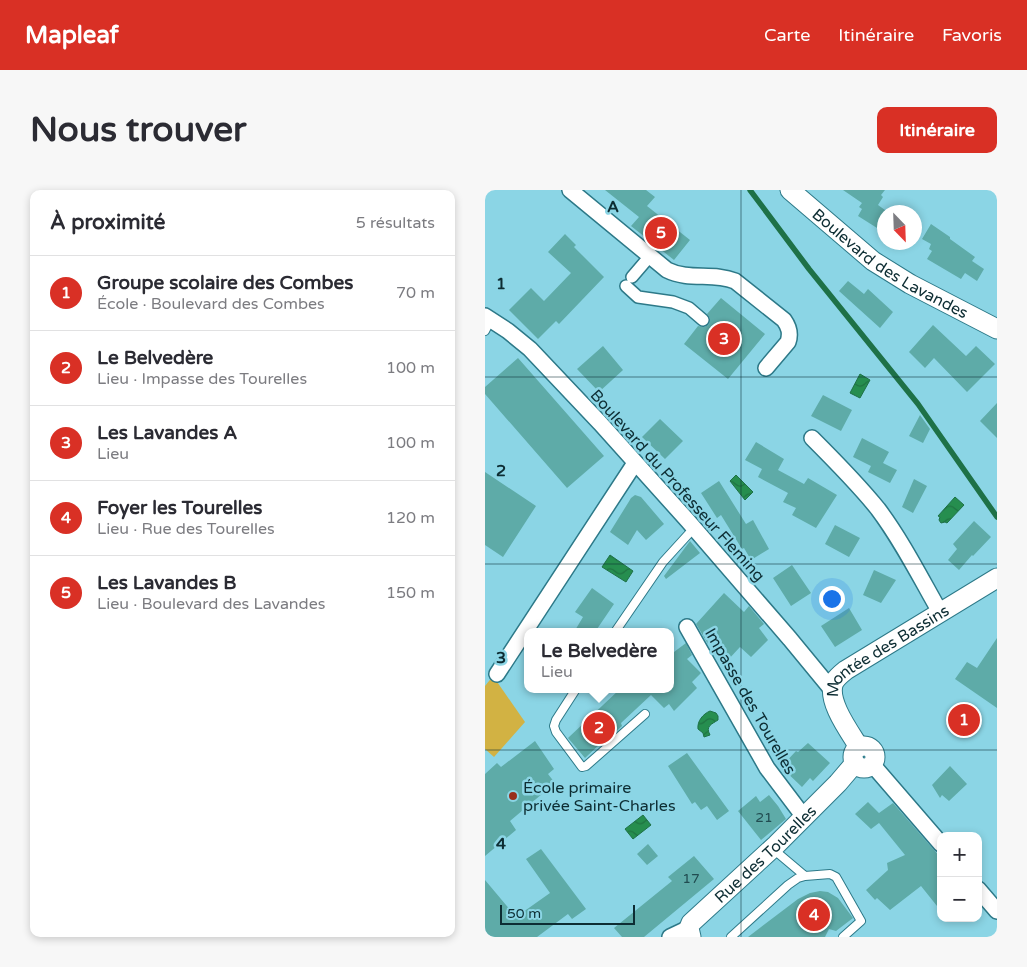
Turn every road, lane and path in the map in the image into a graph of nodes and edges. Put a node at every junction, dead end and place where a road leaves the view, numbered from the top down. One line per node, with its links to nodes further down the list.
1 (570, 190): 3 (street)
2 (790, 190): 6 (street, Boulevard des Lavandes)
3 (650, 256): 4 (street); 7 (street)
4 (703, 320)
5 (487, 322): 9 (street, Boulevard du Professeur Fleming)
6 (997, 328)
7 (766, 368)
8 (812, 438): 12 (street)
9 (635, 462): 10 (street, Boulevard du Professeur Fleming); 14 (street)
10 (694, 528): 15 (lane); 18 (street, Boulevard du Professeur Fleming)
11 (997, 578): 12 (street, Montée des Bassins)
12 (940, 612): 18 (street, Montée des Bassins)
13 (687, 627): 22 (street, Impasse des Tourelles)
14 (527, 628)
15 (618, 628)
16 (524, 633): 17 (street)
17 (497, 674)
18 (832, 690): 21 (street, Montée des Bassins)
19 (573, 693): 20 (lane)
20 (645, 714)
21 (862, 758): 22 (street, Rue des Tourelles); 23 (street)
22 (804, 817): 24 (street, Rue des Tourelles)
23 (937, 840)
24 (772, 848): 25 (lane); 28 (street, Rue des Tourelles)
25 (805, 876): 30 (lane); 31 (lane)
26 (982, 894): 27 (street)
27 (997, 911)
28 (690, 932): 29 (street, Rue des Tourelles)
29 (670, 937)
30 (731, 937)
31 (843, 937)

